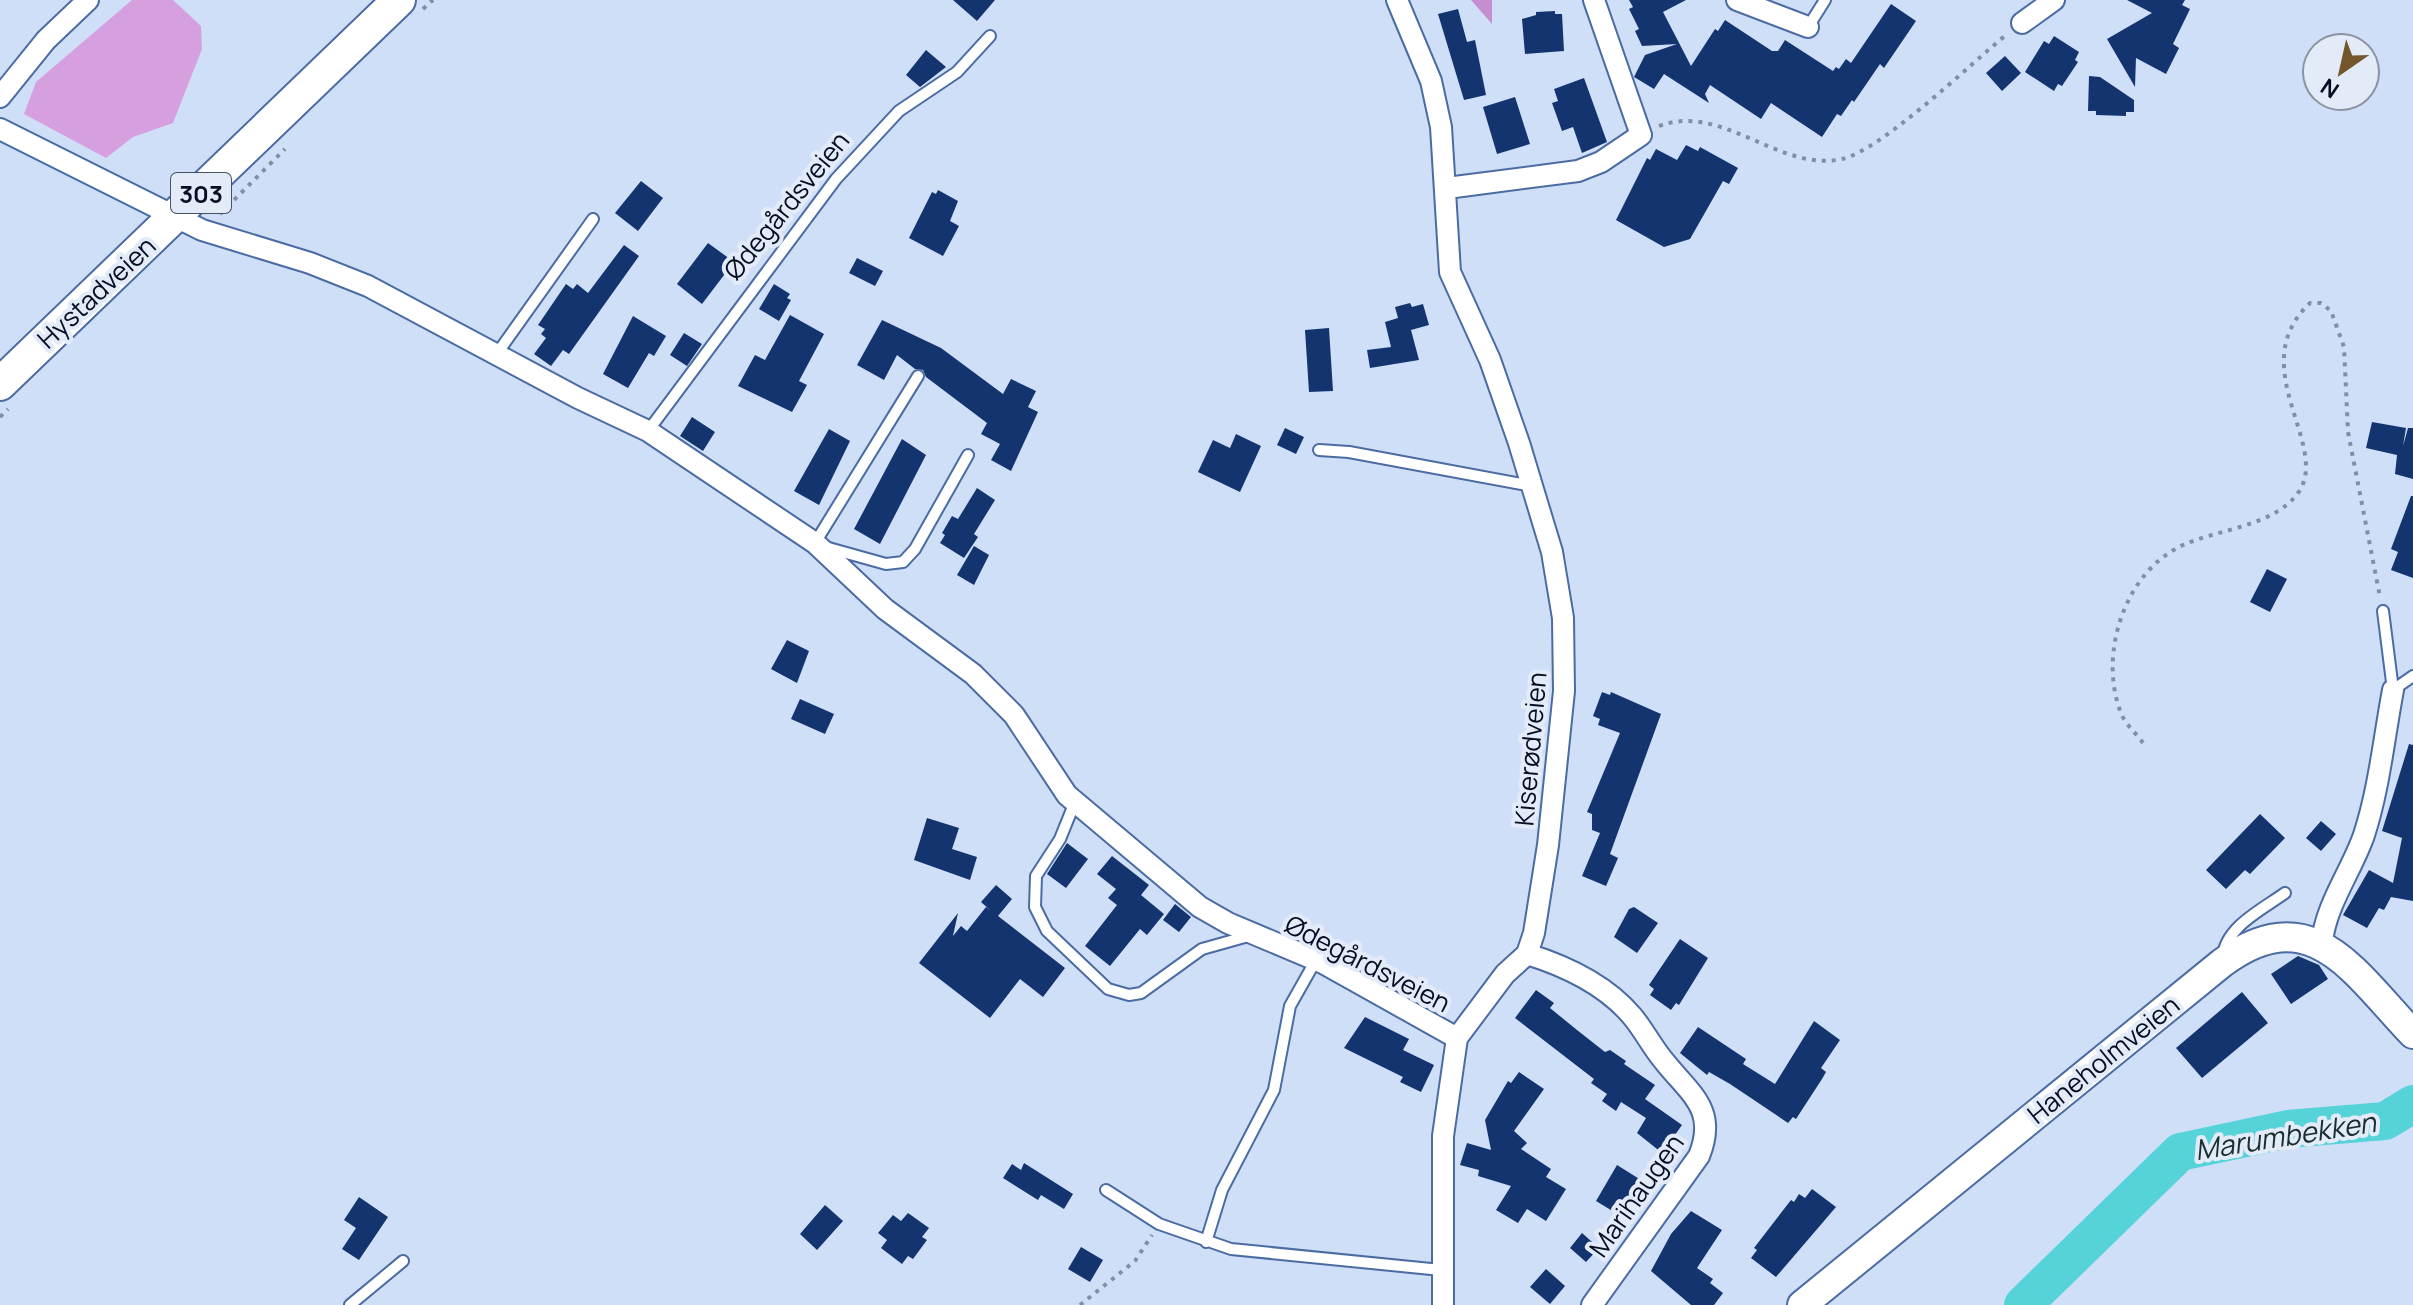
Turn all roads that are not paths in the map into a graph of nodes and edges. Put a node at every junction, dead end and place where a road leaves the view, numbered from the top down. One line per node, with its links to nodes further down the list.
1 (88, 0): 11 (street)
2 (399, 0): 14 (main road, Hystadveien / 303)
3 (1397, 0): 13 (street, Kiserødveien)
4 (1594, 0): 13 (street)
5 (1737, 0): 9 (street)
6 (1825, 0): 9 (lane)
7 (2054, 0): 8 (street)
8 (2022, 23)
9 (1808, 27)
10 (990, 36): 19 (lane, Ødegårdsveien)
11 (0, 97)
12 (0, 129): 14 (street, Ødegårdsveien)
13 (1447, 188): 22 (street, Kiserødveien)
14 (175, 217): 16 (street, Ødegårdsveien); 18 (main road, Hystadveien / 303)
15 (593, 219): 16 (lane)
16 (496, 355): 19 (street, Ødegårdsveien)
17 (918, 376): 23 (lane)
18 (0, 384)
19 (648, 431): 23 (street, Ødegårdsveien)
20 (1319, 450): 22 (lane)
21 (968, 455): 23 (lane, Ødegårdsveien)
22 (1532, 486): 31 (street, Kiserødveien)
23 (817, 545): 27 (street, Ødegårdsveien)
24 (2383, 611): 26 (lane)
25 (2413, 676): 26 (lane)
26 (2393, 690): 30 (street)
27 (1075, 802): 29 (street, Ødegårdsveien); 29 (lane, Ødegårdsveien)
28 (2285, 893): 33 (lane)
29 (1254, 935): 32 (street, Ødegårdsveien)
30 (2322, 943): 33 (main road, Haneholmveien); 34 (main road)
31 (1527, 954): 35 (street); 42 (street, Marihaugen)
32 (1316, 960): 35 (street, Ødegårdsveien); 37 (lane)
33 (2222, 963): 43 (main road, Haneholmveien)
34 (2413, 1034)
35 (1457, 1038): 39 (street)
36 (1106, 1190): 37 (lane)
37 (1206, 1242): 39 (lane)
38 (403, 1261): 40 (lane)
39 (1441, 1270): 41 (street)
40 (350, 1305)
41 (1443, 1305)
42 (1592, 1305)
43 (1802, 1305)

